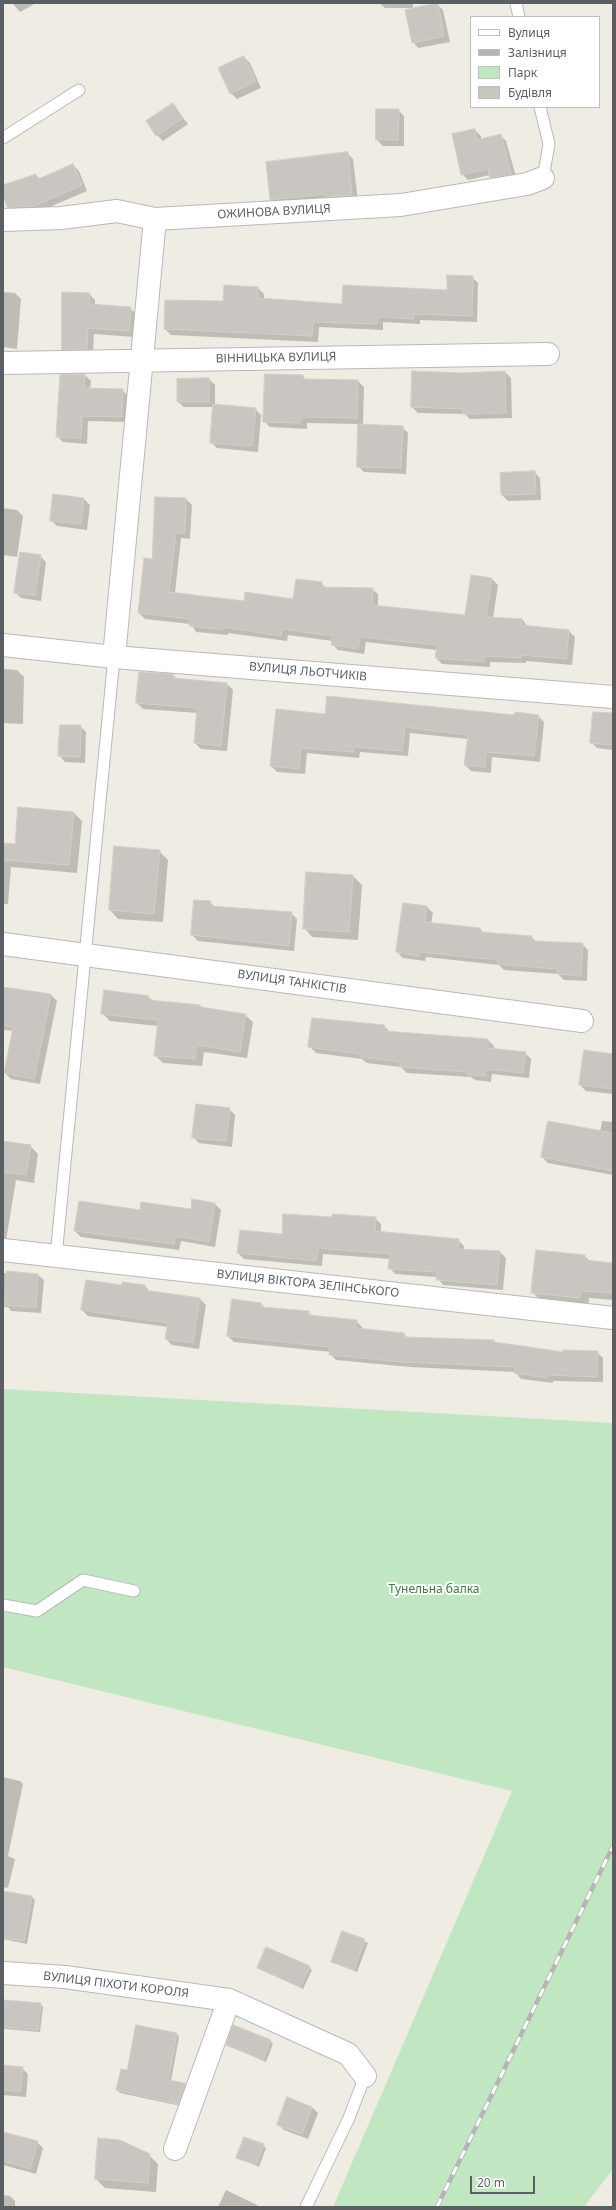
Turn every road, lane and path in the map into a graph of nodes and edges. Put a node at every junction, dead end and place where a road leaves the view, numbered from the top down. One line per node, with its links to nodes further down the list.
1 (516, 3): 2 (lane)
2 (519, 16)
3 (79, 90): 5 (lane)
4 (540, 108): 6 (lane)
5 (3, 138)
6 (543, 178): 7 (street, ОЖИНОВА ВУЛИЦЯ)
7 (156, 219): 8 (street, ОЖИНОВА ВУЛИЦЯ); 10 (street)
8 (3, 220)
9 (548, 354): 10 (street, ВІННИЦЬКА ВУЛИЦЯ)
10 (144, 361): 11 (street, ВІННИЦЬКА ВУЛИЦЯ); 13 (street)
11 (3, 363)
12 (3, 645): 13 (street, ВУЛИЦЯ ЛЬОТЧИКІВ)
13 (114, 657): 14 (street, ВУЛИЦЯ ЛЬОТЧИКІВ); 16 (lane)
14 (613, 697)
15 (3, 944): 16 (street, ВУЛИЦЯ ТАНКІСТІВ)
16 (87, 954): 17 (street, ВУЛИЦЯ ТАНКІСТІВ); 19 (lane)
17 (582, 1021)
18 (3, 1250): 19 (street, ВУЛИЦЯ ВІКТОРА ЗЕЛІНСЬКОГО)
19 (56, 1256): 20 (street, ВУЛИЦЯ ВІКТОРА ЗЕЛІНСЬКОГО)
20 (613, 1318)
21 (134, 1591): 22 (lane)
22 (3, 1605)
23 (3, 1973): 24 (street, ВУЛИЦЯ ПІХОТИ КОРОЛЯ)
24 (229, 2000): 25 (street, ВУЛИЦЯ ПІХОТИ КОРОЛЯ); 26 (street)
25 (365, 2076): 27 (lane)
26 (175, 2149)
27 (306, 2207)

